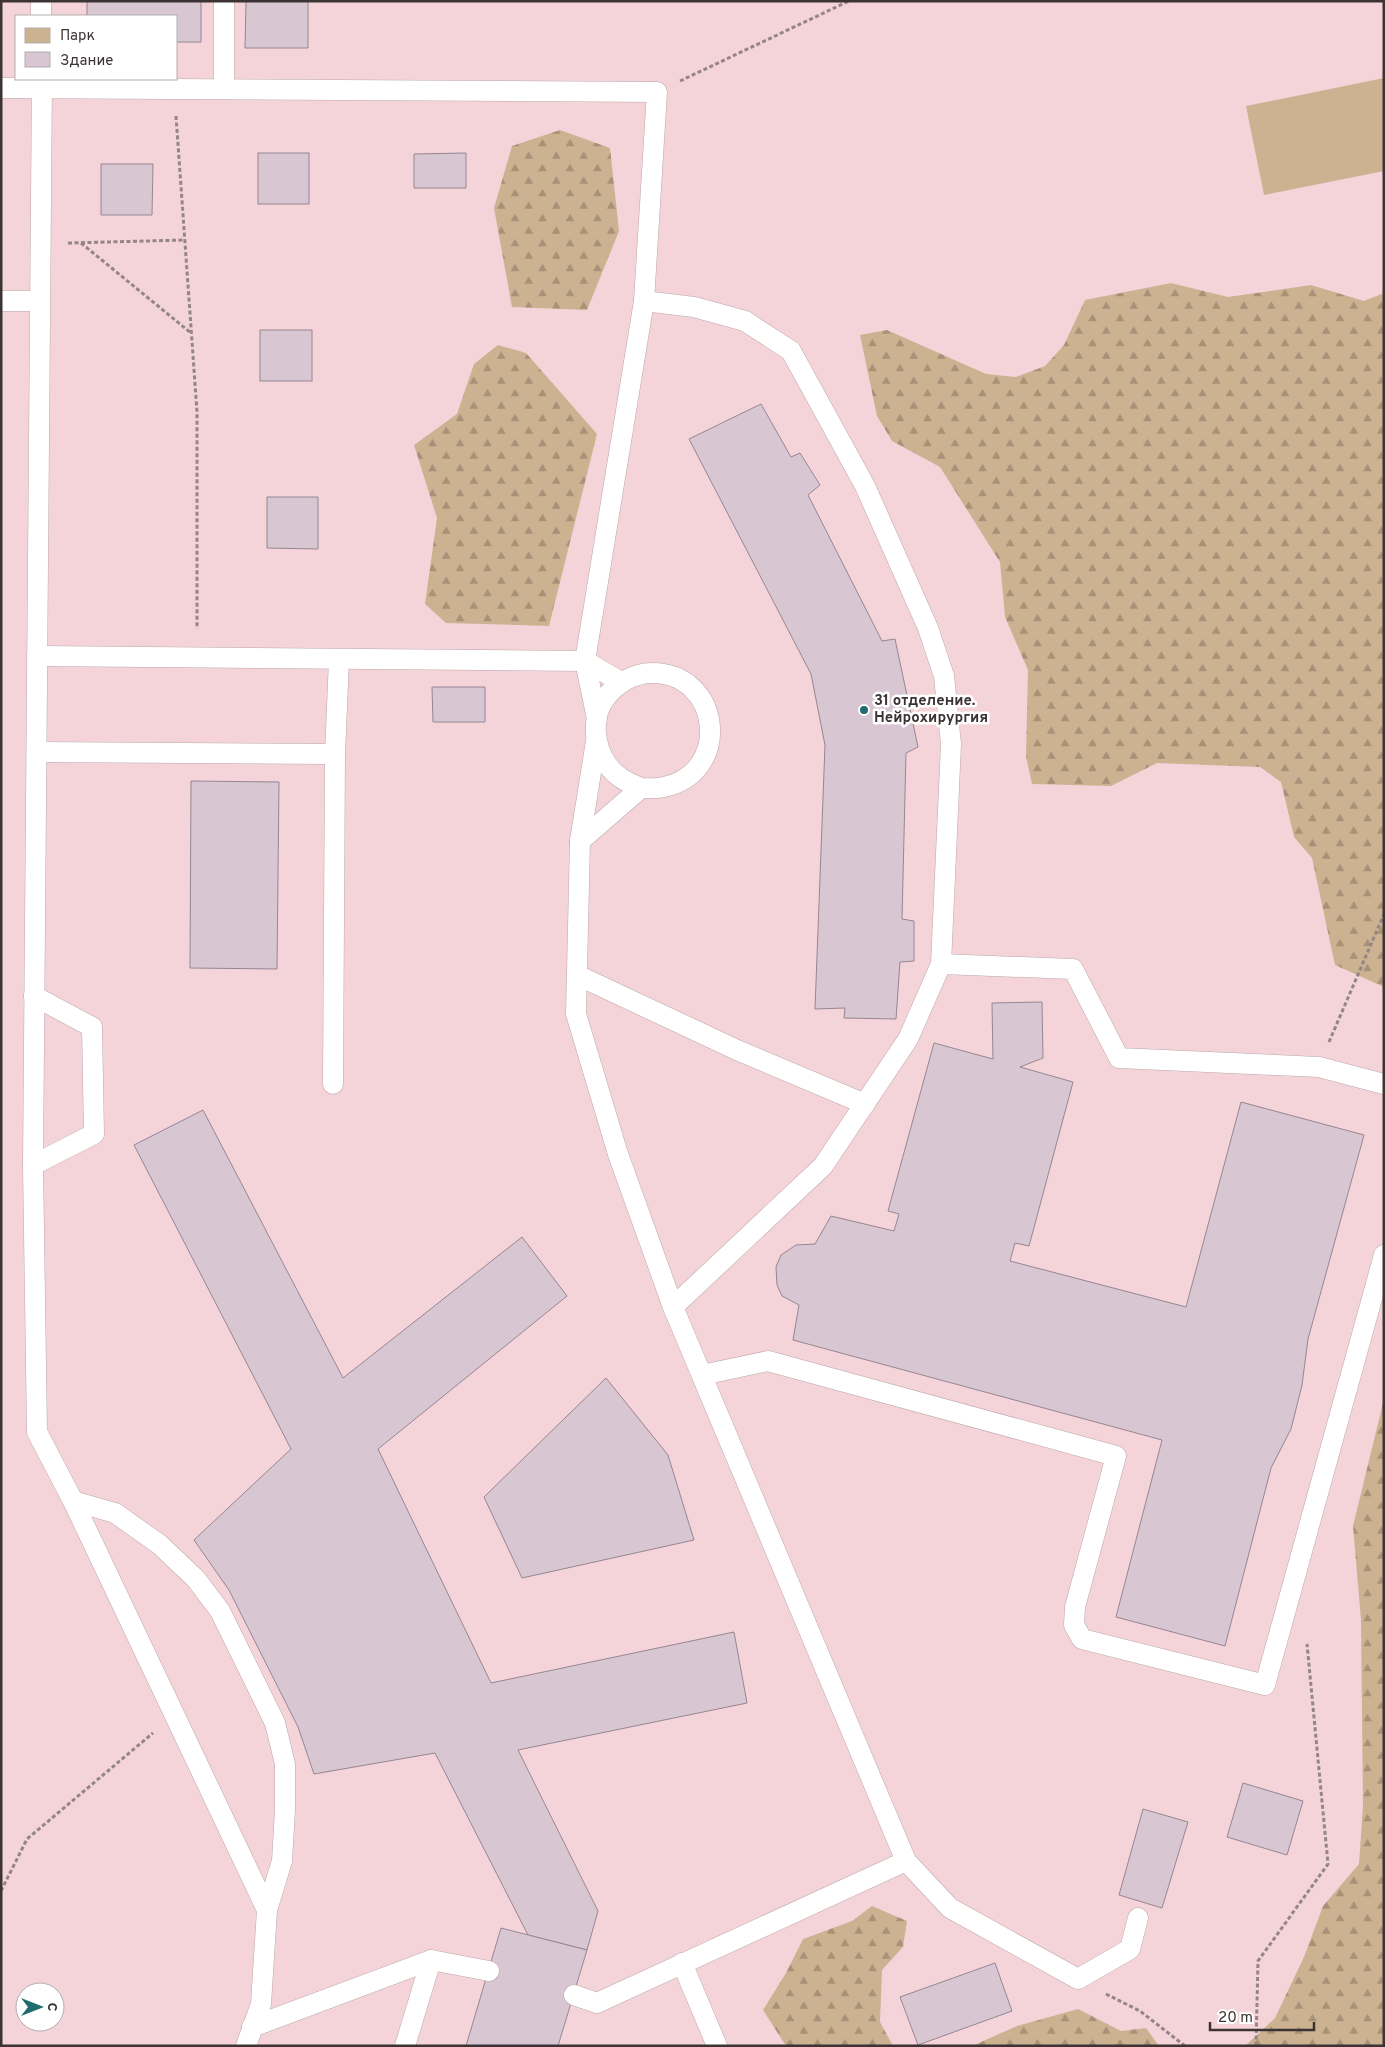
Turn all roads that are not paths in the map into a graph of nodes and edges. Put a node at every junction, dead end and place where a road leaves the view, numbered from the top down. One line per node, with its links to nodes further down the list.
1 (41, 1): 3 (lane)
2 (224, 1): 6 (lane)
3 (41, 15)
4 (42, 83): 5 (lane); 6 (lane); 8 (lane)
5 (1, 88)
6 (224, 89): 9 (lane)
7 (1, 301): 8 (lane)
8 (40, 301): 10 (lane)
9 (644, 301): 12 (lane); 20 (lane)
10 (37, 656): 11 (lane); 16 (lane)
11 (339, 658): 12 (lane); 17 (lane)
12 (585, 661): 13 (lane); 14 (lane)
13 (621, 682): 14 (lane); 18 (lane)
14 (596, 719): 15 (lane)
15 (596, 742): 18 (lane); 19 (lane)
16 (36, 752): 17 (lane); 22 (lane)
17 (335, 754): 23 (lane)
18 (641, 788): 19 (lane)
19 (580, 841): 21 (lane)
20 (941, 964): 24 (lane); 25 (lane)
21 (577, 975): 25 (lane); 28 (lane)
22 (34, 996): 26 (lane); 26 (lane)
23 (333, 1084)
24 (1384, 1084)
25 (865, 1104): 28 (lane)
26 (33, 1165): 30 (lane)
27 (1384, 1255): 29 (lane)
28 (673, 1307): 29 (lane)
29 (702, 1376): 31 (lane)
30 (73, 1501): 32 (lane); 32 (lane)
31 (906, 1861): 33 (lane); 35 (lane)
32 (267, 1910): 38 (lane)
33 (1138, 1918)
34 (431, 1960): 36 (lane); 38 (lane); 40 (lane)
35 (682, 1963): 37 (lane); 41 (lane)
36 (489, 1971)
37 (574, 1994)
38 (252, 2027): 39 (lane)
39 (246, 2046)
40 (405, 2046)
41 (717, 2046)

